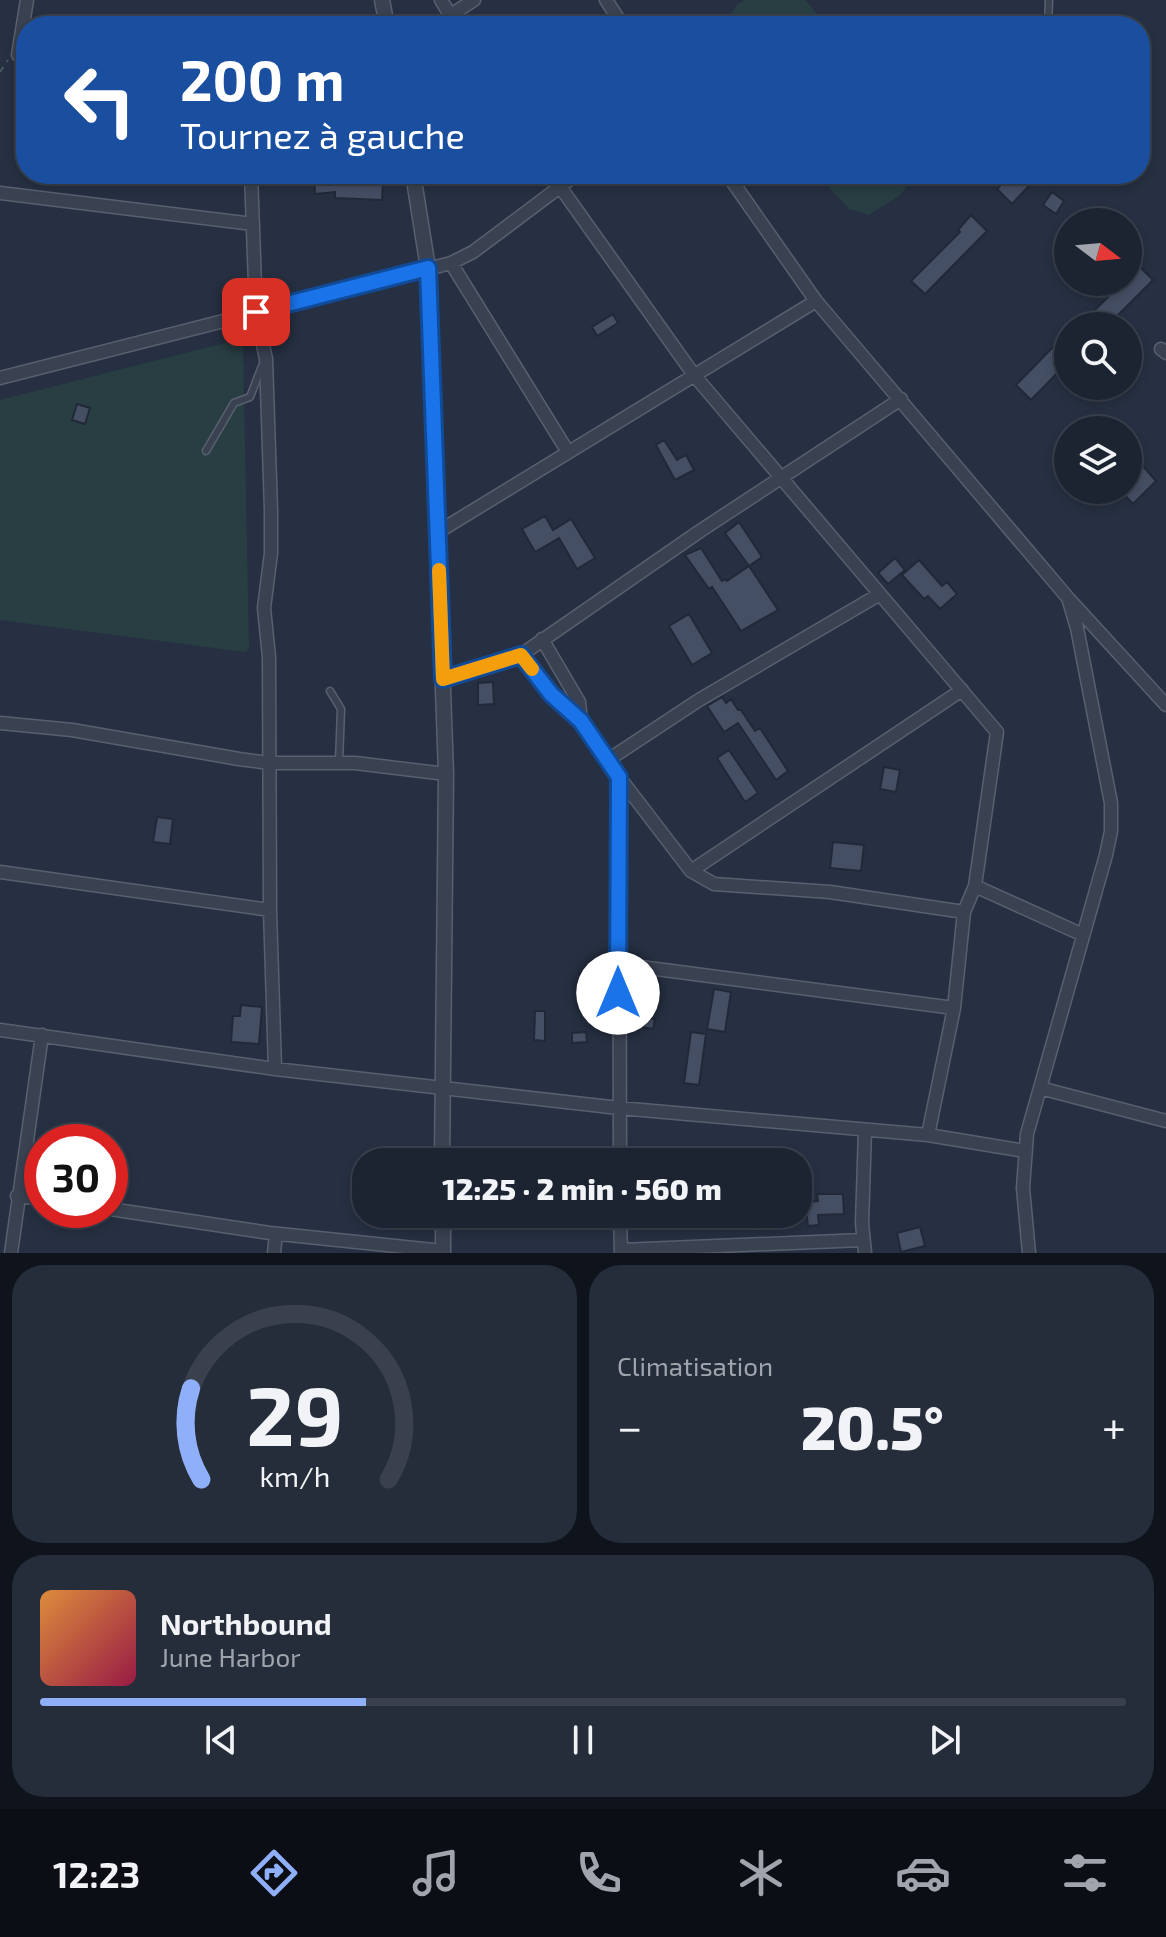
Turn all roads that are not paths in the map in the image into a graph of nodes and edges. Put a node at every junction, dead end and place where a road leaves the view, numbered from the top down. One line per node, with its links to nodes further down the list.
1 (474, 0): 2 (street)
2 (459, 16)
3 (251, 184): 10 (street)
4 (415, 184): 12 (street)
5 (558, 184): 8 (street)
6 (564, 184): 8 (street)
7 (734, 184): 13 (street)
8 (560, 187): 11 (street); 16 (street)
9 (0, 193): 10 (street)
10 (253, 224): 14 (street)
11 (451, 263): 12 (street); 20 (street)
12 (428, 268): 14 (street); 22 (street)
13 (816, 301): 16 (street); 18 (street)
14 (256, 312): 15 (street); 17 (street)
15 (266, 359): 19 (lane); 35 (street)
16 (694, 375): 20 (street); 21 (street)
17 (0, 378)
18 (901, 399): 21 (street); 24 (street)
19 (206, 451)
20 (568, 452): 22 (street)
21 (782, 476): 23 (street); 25 (street)
22 (438, 532): 27 (street)
23 (880, 594): 28 (street); 33 (street)
24 (1068, 598): 30 (street); 43 (street)
25 (542, 639): 26 (street); 31 (street)
26 (521, 655): 27 (street); 31 (street)
27 (443, 679): 36 (street)
28 (962, 690): 38 (street); 40 (street)
29 (330, 691): 34 (lane)
30 (1166, 705)
31 (581, 721): 33 (street)
32 (0, 723): 35 (street)
33 (608, 760): 37 (street)
34 (339, 762): 35 (street); 36 (street)
35 (269, 763): 41 (street)
36 (446, 774): 49 (street)
37 (619, 777): 38 (street); 44 (street)
38 (691, 871): 42 (street)
39 (0, 872): 41 (street)
40 (975, 886): 42 (street); 43 (street)
41 (270, 910): 48 (street)
42 (964, 912): 45 (street)
43 (1083, 935): 50 (street)
44 (618, 964): 45 (street); 51 (street)
45 (954, 1008): 54 (street)
46 (0, 1030): 47 (street)
47 (42, 1035): 48 (street); 58 (street)
48 (275, 1069): 49 (street)
49 (442, 1088): 51 (street); 55 (street)
50 (1040, 1088): 52 (street); 57 (street)
51 (619, 1108): 53 (street); 56 (street)
52 (1166, 1121)
53 (865, 1130): 54 (street); 64 (street)
54 (928, 1135): 57 (street)
55 (442, 1148)
56 (620, 1148)
57 (1025, 1151): 71 (street)
58 (17, 1196): 59 (street); 69 (street)
59 (24, 1197)
60 (128, 1212): 63 (street)
61 (443, 1228): 67 (street)
62 (620, 1228): 68 (street)
63 (276, 1234): 66 (street); 70 (street)
64 (864, 1247): 65 (street)
65 (774, 1249): 68 (street)
66 (404, 1250): 67 (street)
67 (443, 1252)
68 (621, 1252)
69 (11, 1253)
70 (274, 1253)
71 (1029, 1253)

